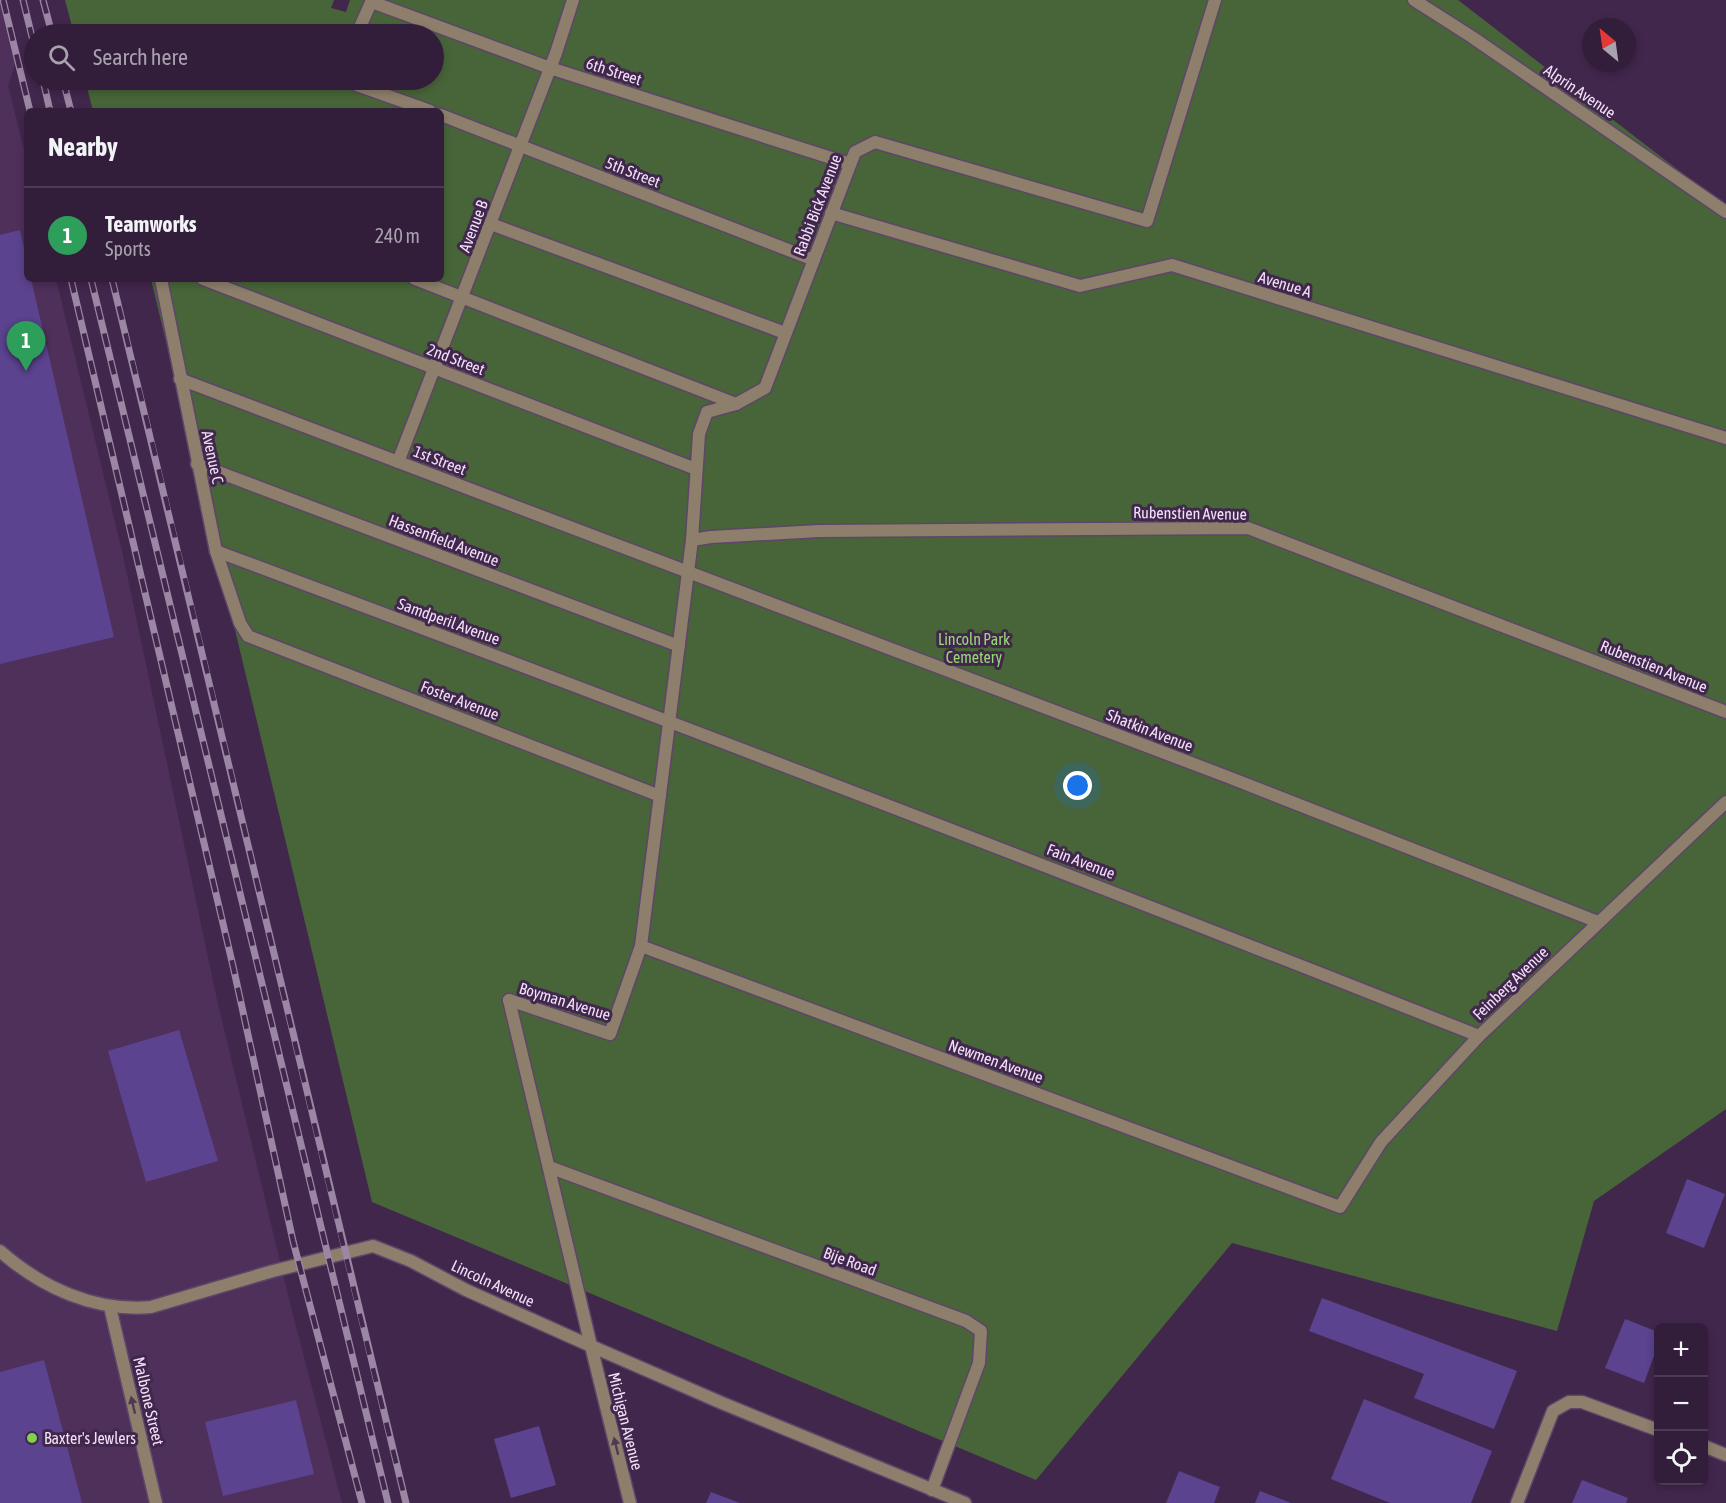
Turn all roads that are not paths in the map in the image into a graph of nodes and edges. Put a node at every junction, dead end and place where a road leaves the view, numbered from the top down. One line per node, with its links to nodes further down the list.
1 (573, 0): 8 (street, Avenue B)
2 (1215, 0): 13 (street, Rabbi Bick Avenue)
3 (1414, 0): 14 (street, Alprin Avenue)
4 (372, 1): 5 (street); 6 (street, 6th Street)
5 (362, 24)
6 (433, 24)
7 (444, 28): 8 (street, 6th Street)
8 (550, 68): 12 (street, Avenue B); 13 (street, 6th Street)
9 (374, 90): 10 (street)
10 (422, 108)
11 (444, 116): 12 (street, 5th Street)
12 (521, 146): 16 (street, Avenue B); 17 (street, 5th Street)
13 (850, 164): 15 (street, Rabbi Bick Avenue)
14 (1726, 212)
15 (831, 213): 17 (street, Rabbi Bick Avenue); 26 (street, Avenue A)
16 (491, 224): 21 (street, Avenue B); 22 (street)
17 (814, 260): 22 (street, Rabbi Bick Avenue)
18 (162, 282): 24 (street, Avenue C)
19 (211, 282): 23 (street, 2nd Street)
20 (423, 282): 21 (street)
21 (463, 298): 23 (street, Avenue B); 25 (street)
22 (786, 333): 25 (street, Rabbi Bick Avenue)
23 (434, 368): 27 (street, Avenue B); 29 (street, 2nd Street)
24 (180, 379): 27 (street, 1st Street); 28 (street, Avenue C)
25 (736, 404): 29 (street, Rabbi Bick Avenue)
26 (1726, 438)
27 (399, 462): 32 (street, 1st Street)
28 (198, 464): 31 (street, Avenue C); 34 (street, Hassenfield Avenue)
29 (696, 469): 30 (street, Rabbi Bick Avenue)
30 (692, 540): 32 (street, Rabbi Bick Avenue); 35 (street, Rubenstien Avenue)
31 (216, 551): 33 (street, Avenue C); 36 (street, Samdperil Avenue)
32 (688, 574): 34 (street, Rabbi Bick Avenue); 39 (street, Shatkin Avenue)
33 (248, 636): 37 (street, Foster Avenue)
34 (679, 646): 36 (street, Rabbi Bick Avenue)
35 (1726, 712)
36 (670, 721): 37 (street, Boyman Avenue); 41 (street, Fain Avenue)
37 (660, 796): 40 (street, Boyman Avenue)
38 (1726, 802): 39 (street, Feinberg Avenue)
39 (1598, 922): 41 (street, Feinberg Avenue)
40 (641, 946): 42 (street, Boyman Avenue); 43 (street, Newmen Avenue)
41 (1479, 1036): 43 (street, Feinberg Avenue)
42 (549, 1167): 46 (street, Boyman Avenue); 50 (street, Bije Road)
43 (1340, 1207)
44 (0, 1251): 45 (street, Lincoln Avenue)
45 (110, 1307): 46 (street, Lincoln Avenue); 51 (street, Malbone Street, one-way to 45)
46 (591, 1346): 50 (street, Lincoln Avenue); 52 (street, Michigan Avenue, one-way to 46)
47 (1654, 1428): 54 (street)
48 (1708, 1448): 49 (street)
49 (1726, 1455)
50 (932, 1490): 53 (street, Lincoln Avenue)
51 (156, 1503)
52 (630, 1503)
53 (965, 1503)
54 (1516, 1503)

